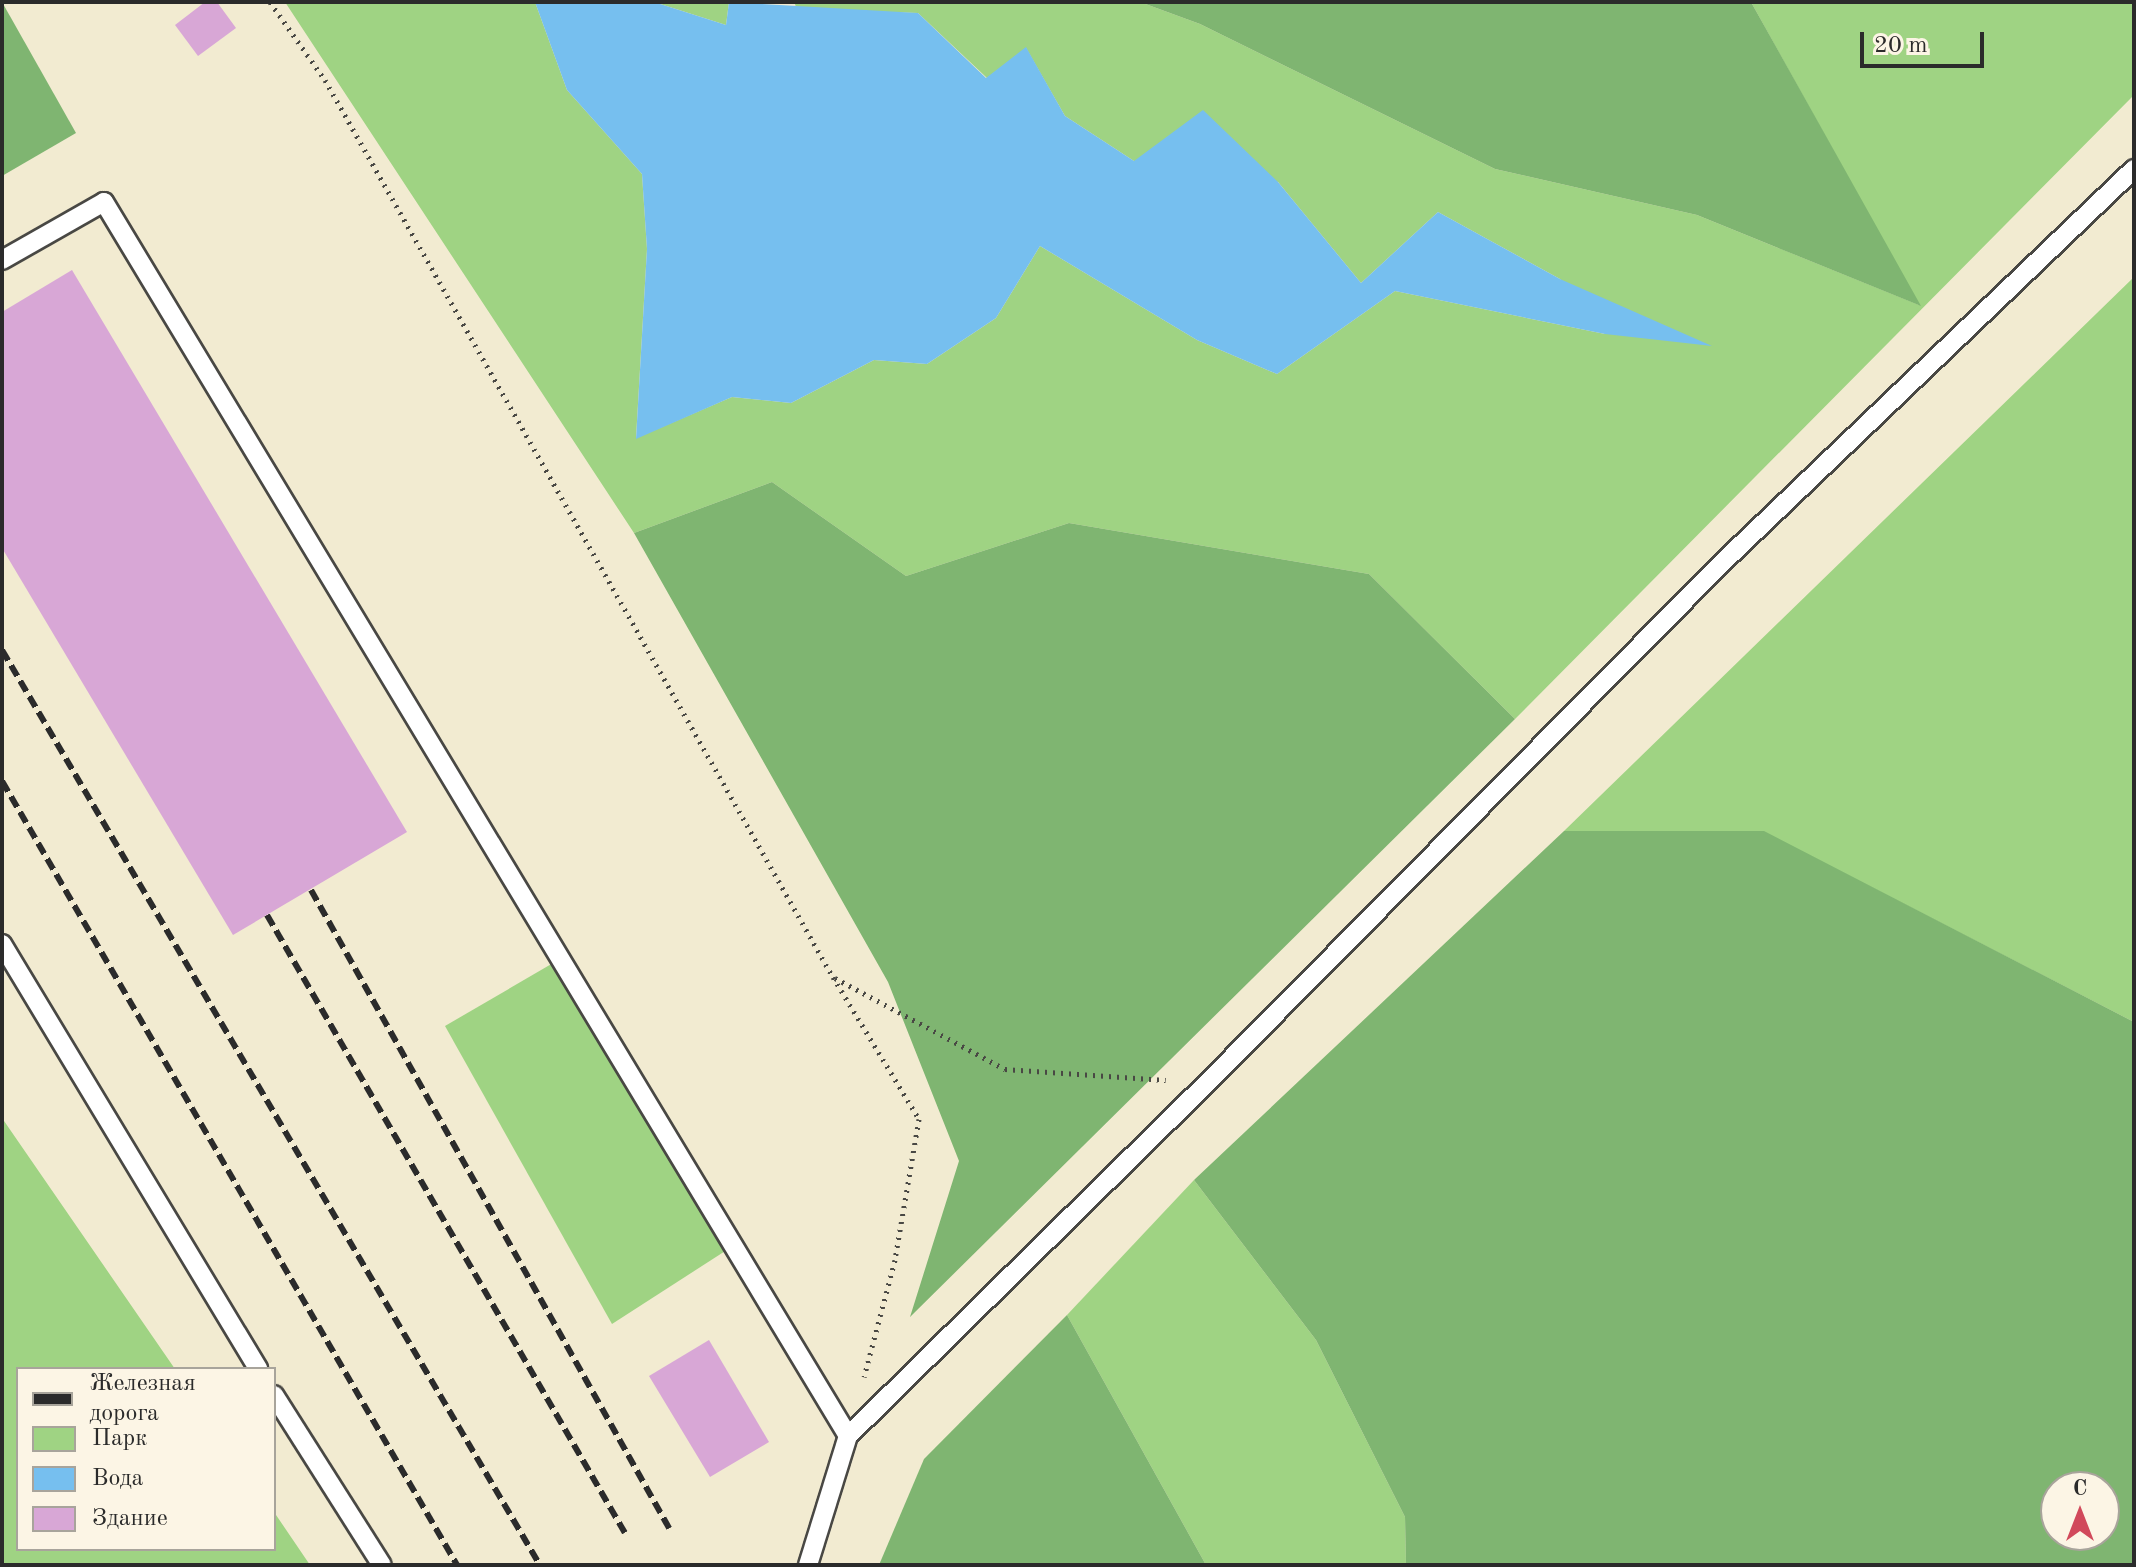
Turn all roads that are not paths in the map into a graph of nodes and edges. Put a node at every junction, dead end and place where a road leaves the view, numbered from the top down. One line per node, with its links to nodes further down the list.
1 (2134, 169): 6 (lane)
2 (2, 260): 6 (lane)
3 (2, 944): 4 (lane)
4 (257, 1367)
5 (276, 1398): 7 (lane)
6 (848, 1436): 8 (lane)
7 (382, 1565)
8 (808, 1565)

